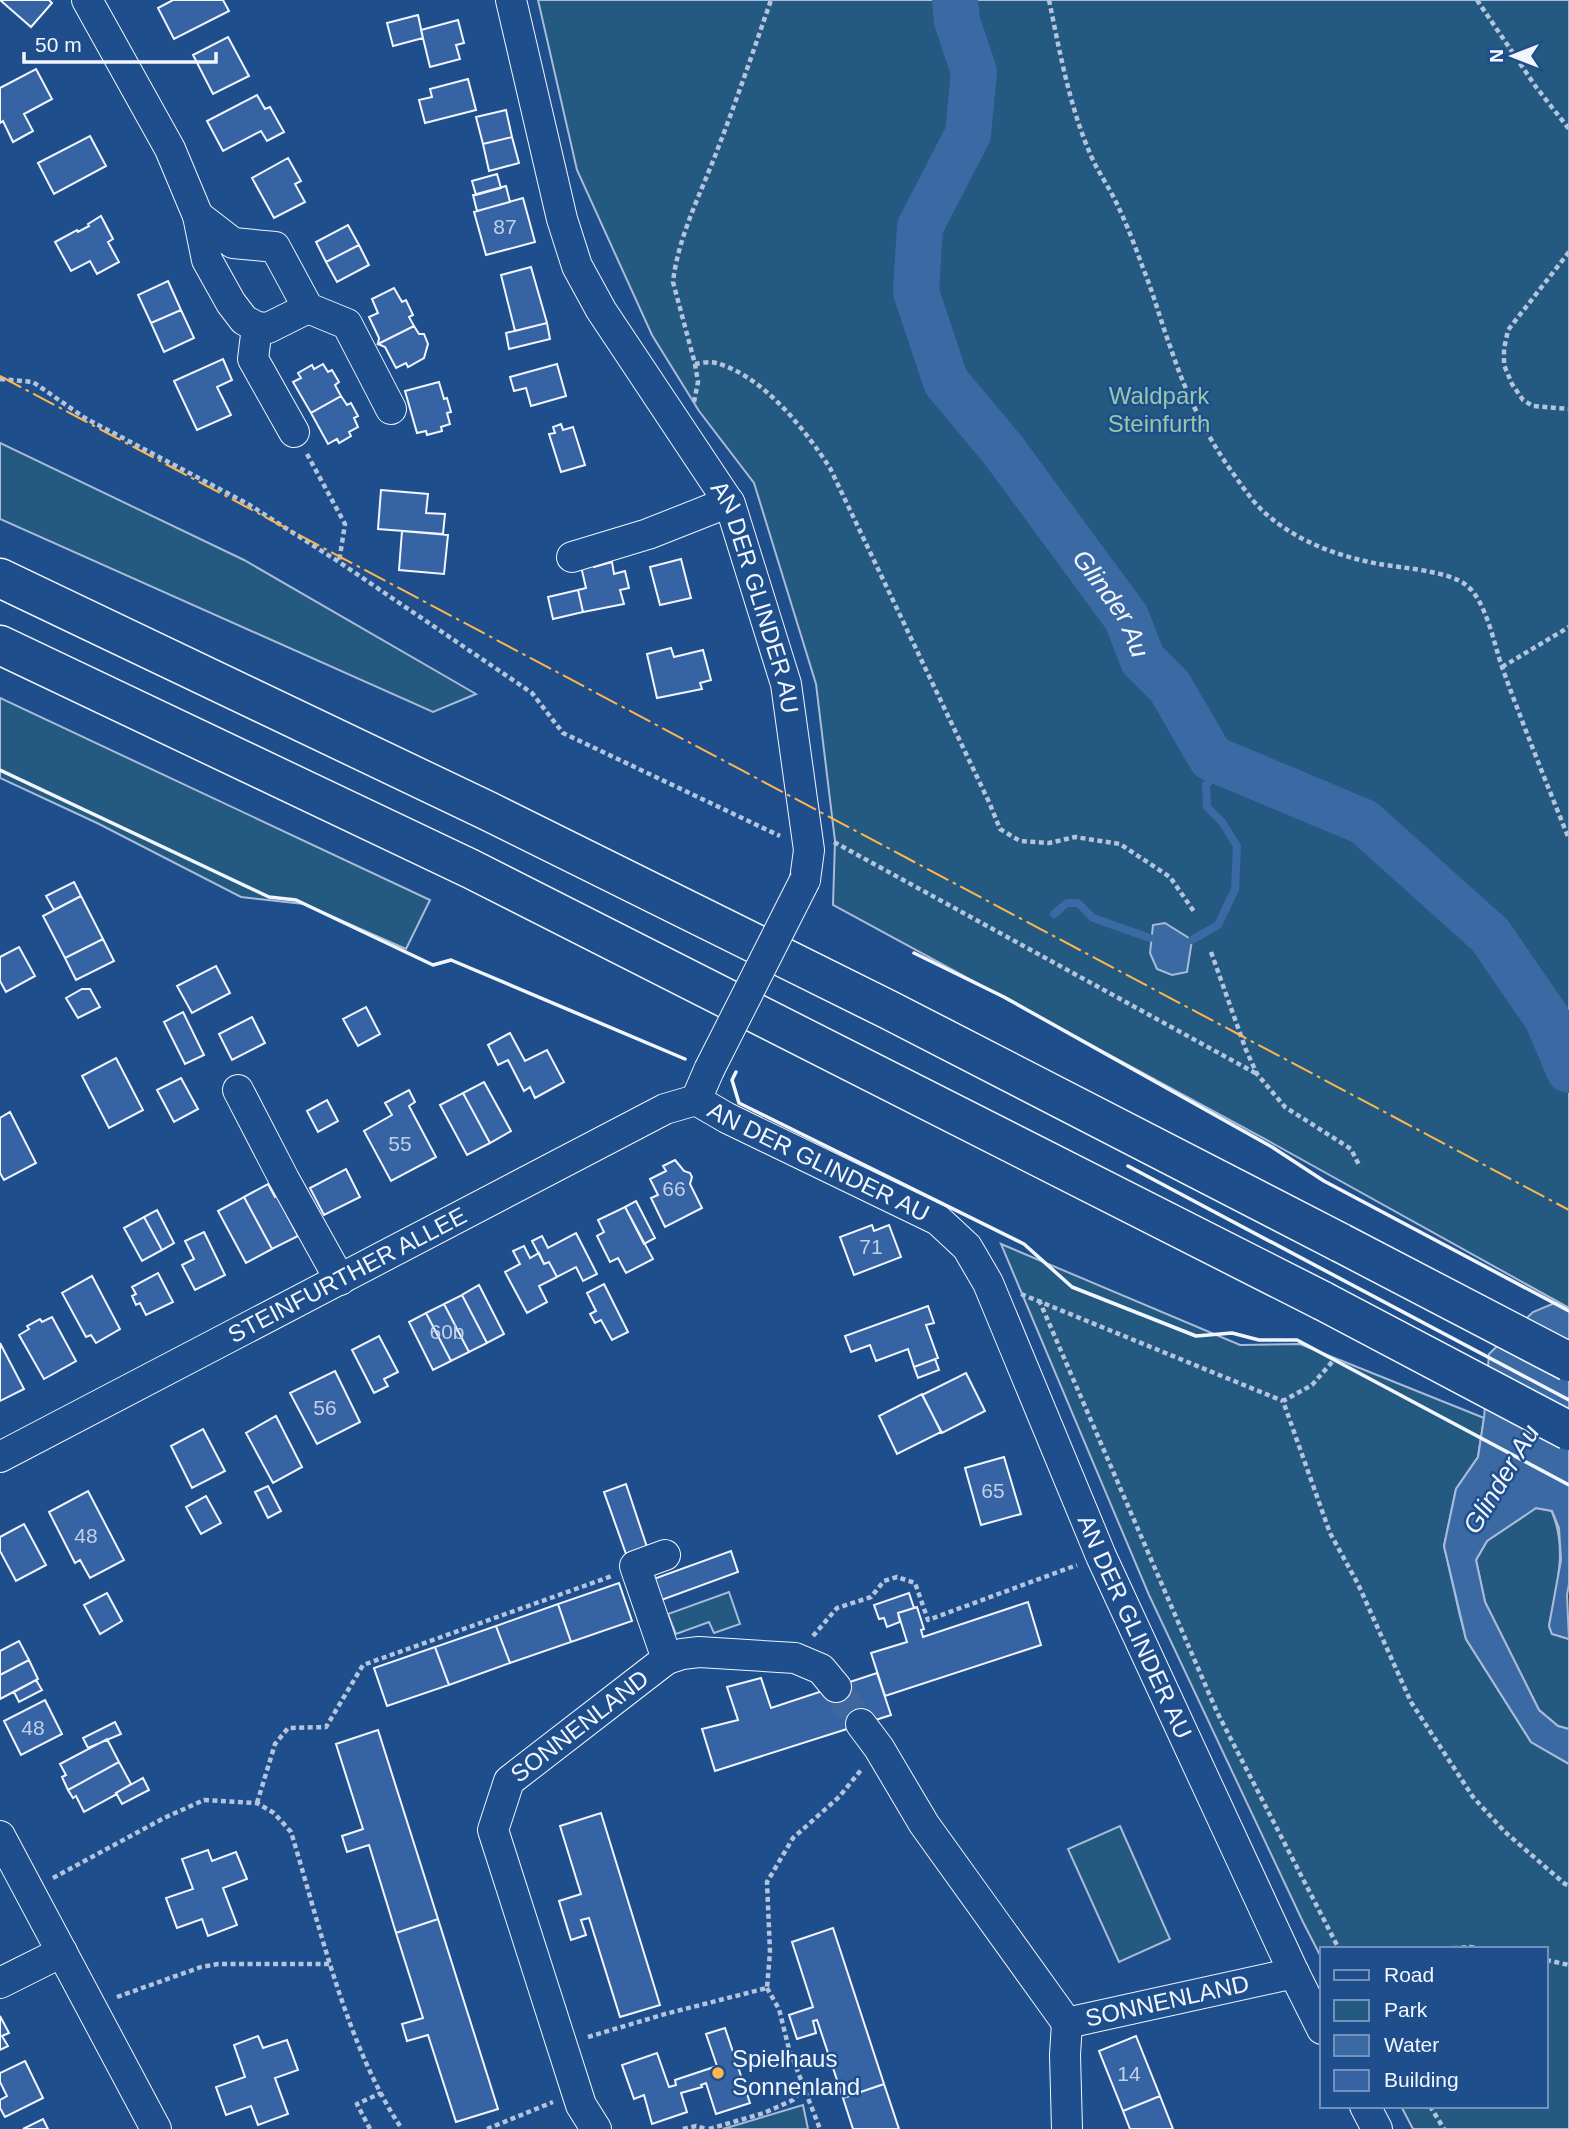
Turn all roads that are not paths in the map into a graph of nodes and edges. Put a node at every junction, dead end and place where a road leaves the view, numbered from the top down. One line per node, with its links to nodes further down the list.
1 (87, 0): 3 (street)
2 (511, 0): 8 (street, AN DER GLINDER AU)
3 (198, 216): 4 (street); 5 (street)
4 (308, 308): 5 (street); 6 (street)
5 (257, 327): 7 (street)
6 (391, 409)
7 (294, 432)
8 (729, 502): 9 (street); 13 (street, AN DER GLINDER AU, bridge)
9 (572, 557)
10 (0, 578): 15 (highway, bridge)
11 (0, 645): 16 (highway, bridge)
12 (237, 1090): 14 (street)
13 (696, 1100): 14 (street, STEINFURTHER ALLEE); 24 (street, AN DER GLINDER AU)
14 (340, 1280): 17 (street, STEINFURTHER ALLEE)
15 (1569, 1362)
16 (1569, 1432)
17 (0, 1457)
18 (665, 1555): 19 (street)
19 (667, 1659): 20 (street, SONNENLAND); 30 (street, SONNENLAND)
20 (836, 1687)
21 (861, 1724): 26 (street, SONNENLAND)
22 (0, 1836): 23 (street)
23 (62, 1952): 25 (street); 29 (street)
24 (1294, 1973): 26 (street, SONNENLAND); 27 (street, AN DER GLINDER AU)
25 (0, 1983)
26 (1067, 2023): 31 (street)
27 (1320, 2025)
28 (1366, 2108): 32 (street)
29 (156, 2129)
30 (596, 2129)
31 (1067, 2129)
32 (1377, 2129)

